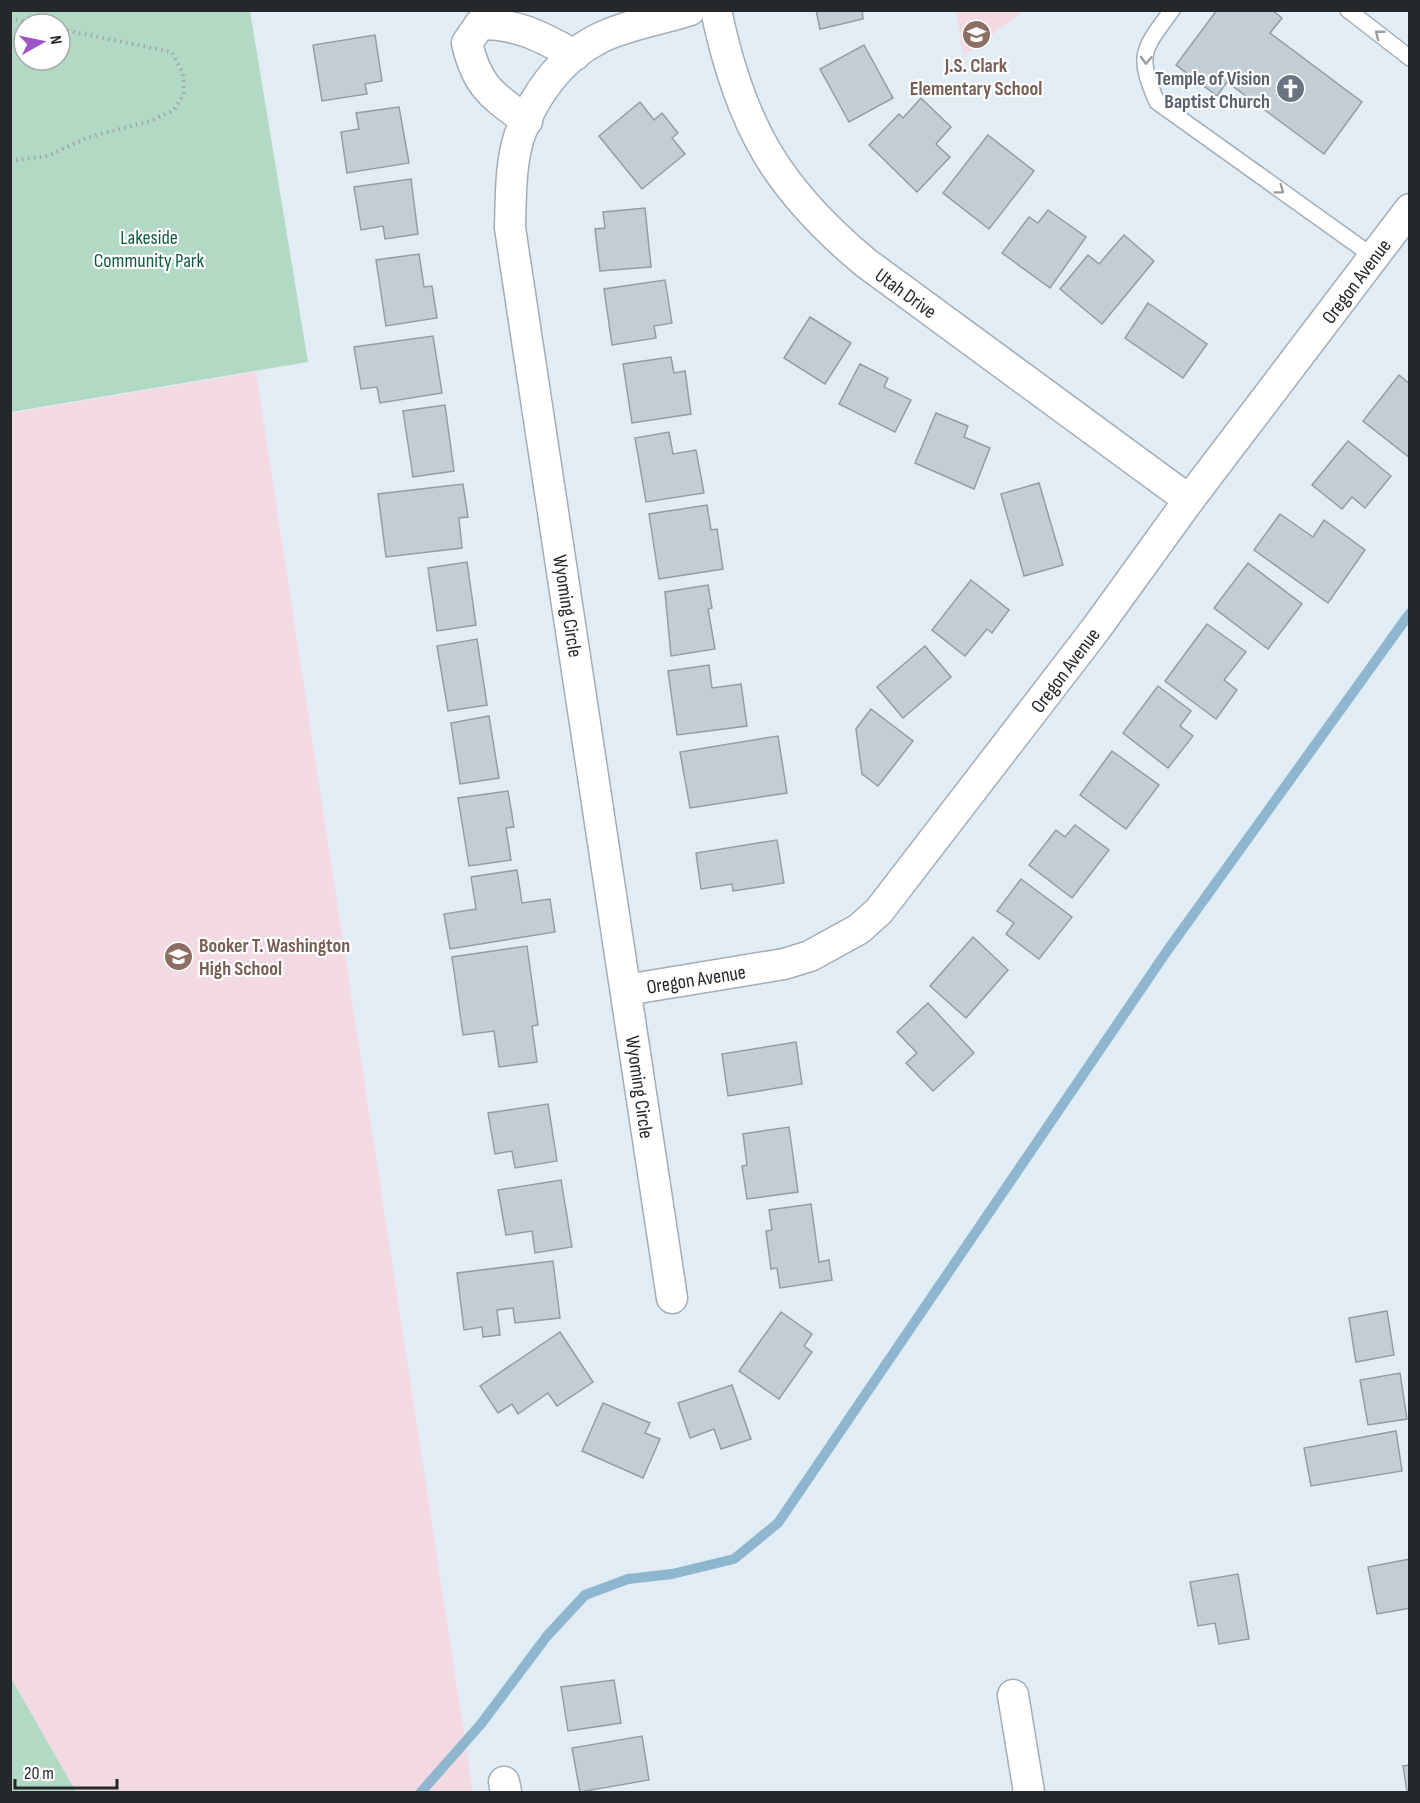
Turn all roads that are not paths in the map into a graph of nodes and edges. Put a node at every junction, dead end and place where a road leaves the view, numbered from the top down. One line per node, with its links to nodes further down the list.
1 (690, 10): 5 (street, Wyoming Circle)
2 (716, 10): 10 (street, Utah Drive)
3 (1172, 10): 9 (lane, one-way to 9)
4 (1348, 10): 6 (lane, one-way to 4)
5 (575, 55): 7 (street, Wyoming Circle); 7 (street)
6 (1410, 58)
7 (527, 121): 11 (street, Wyoming Circle)
8 (1410, 210): 9 (street, Oregon Avenue)
9 (1374, 257): 10 (street, Oregon Avenue)
10 (1190, 500): 11 (street, Oregon Avenue)
11 (626, 990): 12 (street, Wyoming Circle)
12 (672, 1298)
13 (1013, 1695): 14 (street)
14 (1029, 1792)

